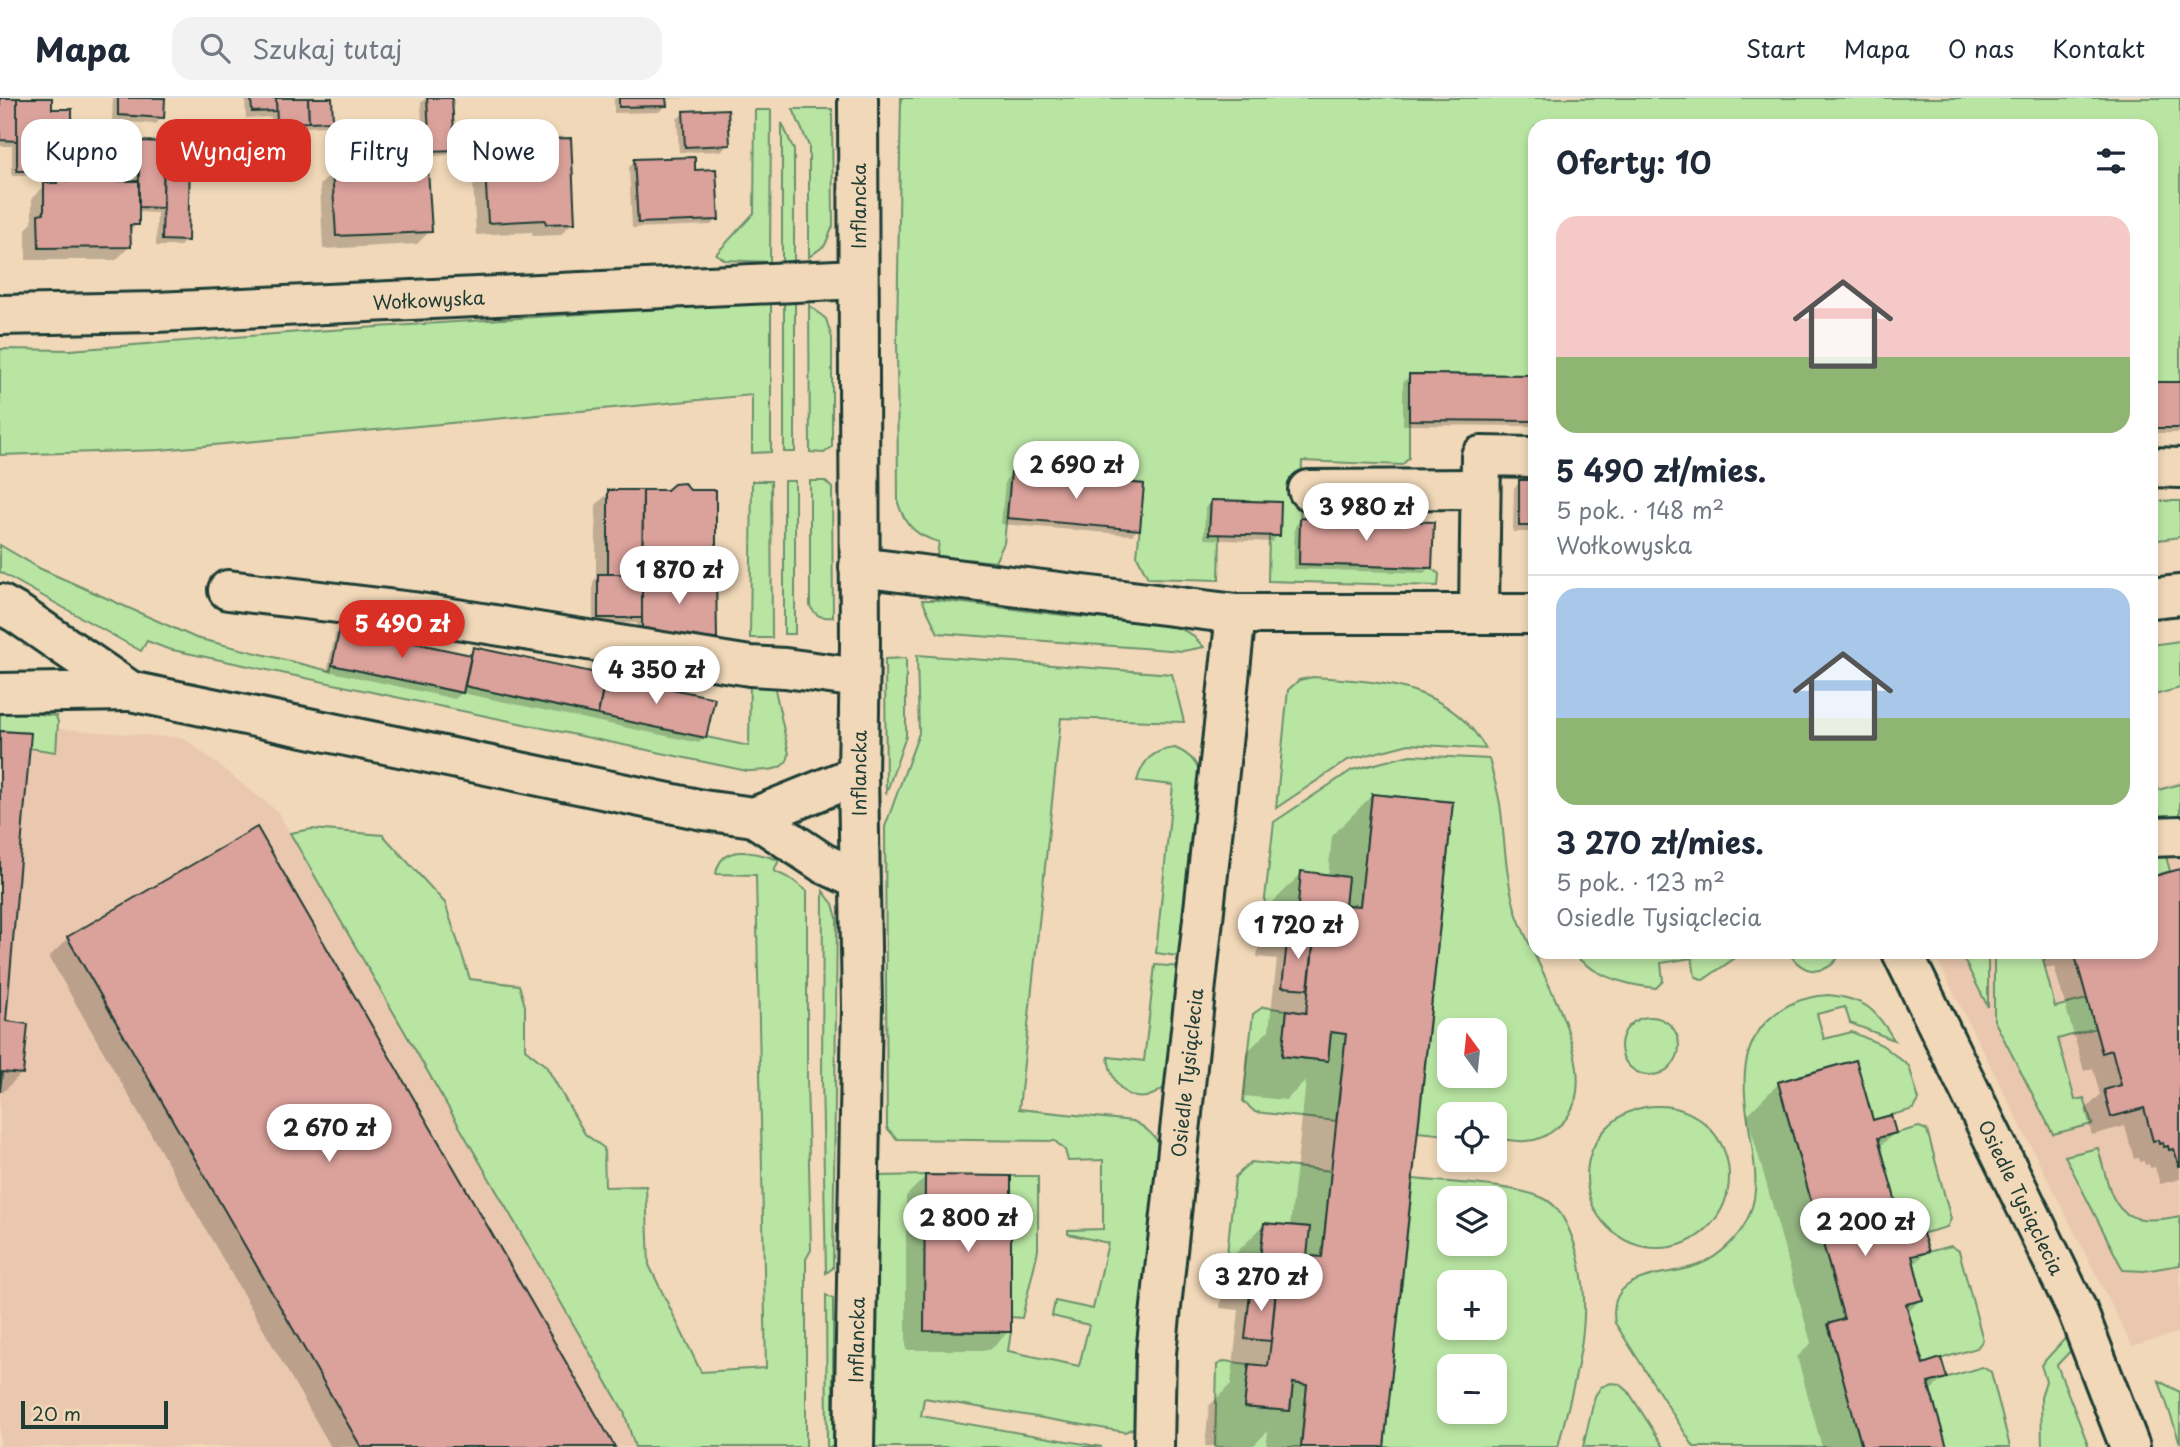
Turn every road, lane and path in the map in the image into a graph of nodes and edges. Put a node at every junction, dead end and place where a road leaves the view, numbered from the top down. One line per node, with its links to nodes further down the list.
1 (858, 98): 2 (street, Inflancka)
2 (858, 279): 3 (street, Wołkowyska); 9 (street, Inflancka)
3 (0, 315)
4 (1528, 457): 7 (street)
5 (2158, 467): 6 (street)
6 (2180, 468)
7 (1480, 489): 8 (street); 15 (street)
8 (1308, 490)
9 (859, 567): 14 (street); 17 (street, Inflancka)
10 (228, 590): 17 (street)
11 (2180, 595): 12 (street)
12 (2158, 597)
13 (0, 604): 18 (street)
14 (1236, 614): 15 (street); 27 (street, Osiedle Tysiąclecia)
15 (1479, 614): 16 (street)
16 (1528, 614)
17 (859, 678): 20 (street, Inflancka)
18 (130, 691): 19 (street); 21 (street)
19 (0, 693)
20 (858, 775): 21 (street); 24 (street, Inflancka)
21 (754, 817): 24 (street)
22 (2180, 836): 23 (street)
23 (2158, 837)
24 (859, 880): 26 (street, Inflancka)
25 (1905, 959): 28 (street, Osiedle Tysiąclecia)
26 (854, 1447)
27 (1154, 1447)
28 (2130, 1447)

